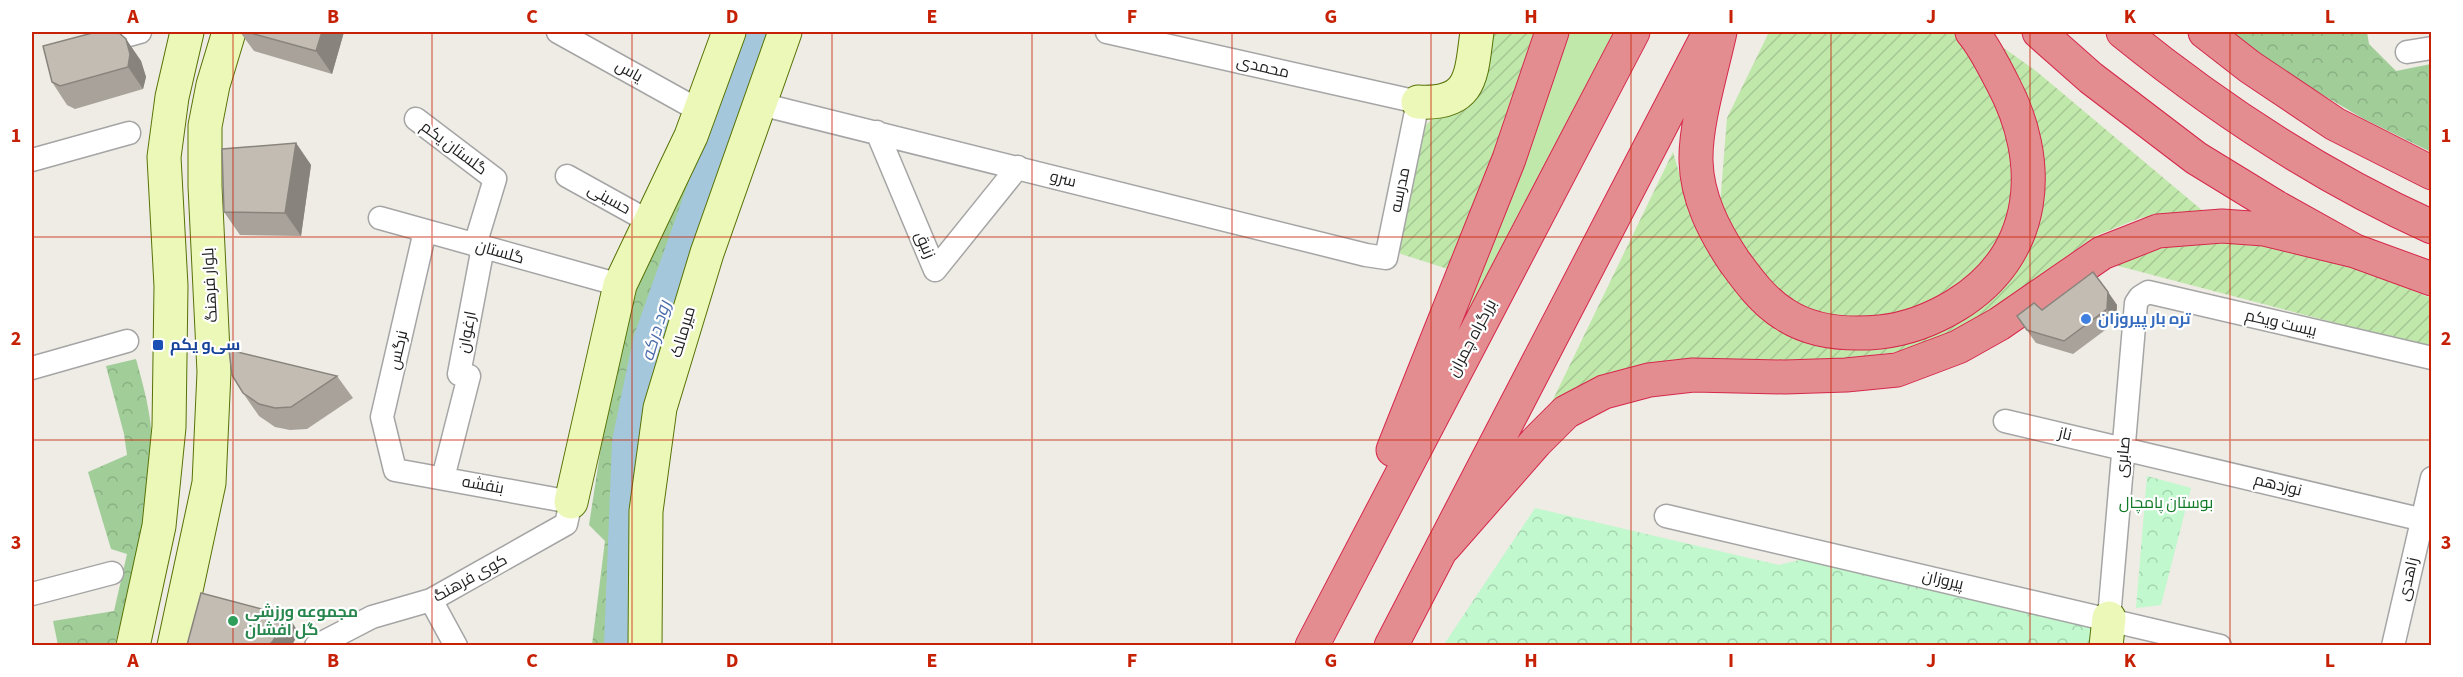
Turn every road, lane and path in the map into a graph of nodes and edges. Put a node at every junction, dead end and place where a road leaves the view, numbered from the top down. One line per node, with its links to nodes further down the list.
1 (140, 32): 18 (street)
2 (187, 32): 57 (street)
3 (229, 32): 58 (street, بلوار فرهنگ)
4 (558, 32): 22 (street, یاس)
5 (729, 32): 22 (street)
6 (785, 32): 21 (street, میرمالک)
7 (1107, 32): 20 (street, محمدی)
8 (1478, 32): 20 (street)
9 (1552, 32): 51 (highway)
10 (1633, 32): 51 (highway, بزرگراه چمران)
11 (1709, 32): 52 (highway)
12 (1720, 32): 13 (highway)
13 (1972, 32)
14 (2039, 32): 35 (highway)
15 (2123, 32): 32 (highway)
16 (2207, 34): 28 (highway)
17 (2432, 48): 19 (street)
18 (76, 50)
19 (2407, 52)
20 (1418, 102): 36 (street, مدرسه)
21 (760, 104): 24 (street, سرو); 61 (street, میرمالک)
22 (700, 111): 31 (street)
23 (416, 119): 34 (street, گلستان یکم)
24 (877, 132): 27 (street, سرو); 27 (street, زنبق)
25 (129, 133): 26 (street)
26 (32, 160)
27 (1017, 167): 36 (street, سرو)
28 (2432, 173)
29 (567, 176): 31 (street, حسینی)
30 (380, 218): 33 (street, گلستان)
31 (651, 222): 38 (street)
32 (2432, 227)
33 (425, 231): 34 (street, گلستان); 45 (street, نرگس)
34 (479, 246): 38 (street, گلستان); 46 (street, ارغوان)
35 (2355, 250): 37 (highway); 52 (highway)
36 (1366, 255)
37 (2432, 279)
38 (620, 285): 48 (street)
39 (2136, 303): 41 (street, بیست ویکم); 44 (street, صابری)
40 (127, 341): 42 (street)
41 (2432, 358)
42 (32, 368)
43 (2005, 421): 44 (street, ناز)
44 (2124, 448): 50 (street, نوزدهم); 56 (street, صابری)
45 (395, 470): 46 (street, بنفشه)
46 (443, 478): 48 (street, بنفشه)
47 (2432, 478): 50 (street, زاهدی)
48 (571, 502): 55 (street, کوی فرهنگ)
49 (1666, 516): 56 (street, پیروزان)
50 (2427, 521): 65 (street, زاهدی)
51 (1362, 546): 62 (highway, بزرگراه چمران)
52 (1444, 547): 63 (highway)
53 (112, 573): 54 (street)
54 (32, 594)
55 (431, 600): 59 (street, کوی فرهنگ); 60 (street)
56 (2107, 632): 64 (street, پیروزان)
57 (133, 645)
58 (174, 645)
59 (316, 645)
60 (456, 645)
61 (645, 645)
62 (1312, 645)
63 (1391, 645)
64 (2220, 645)
65 (2393, 645)

